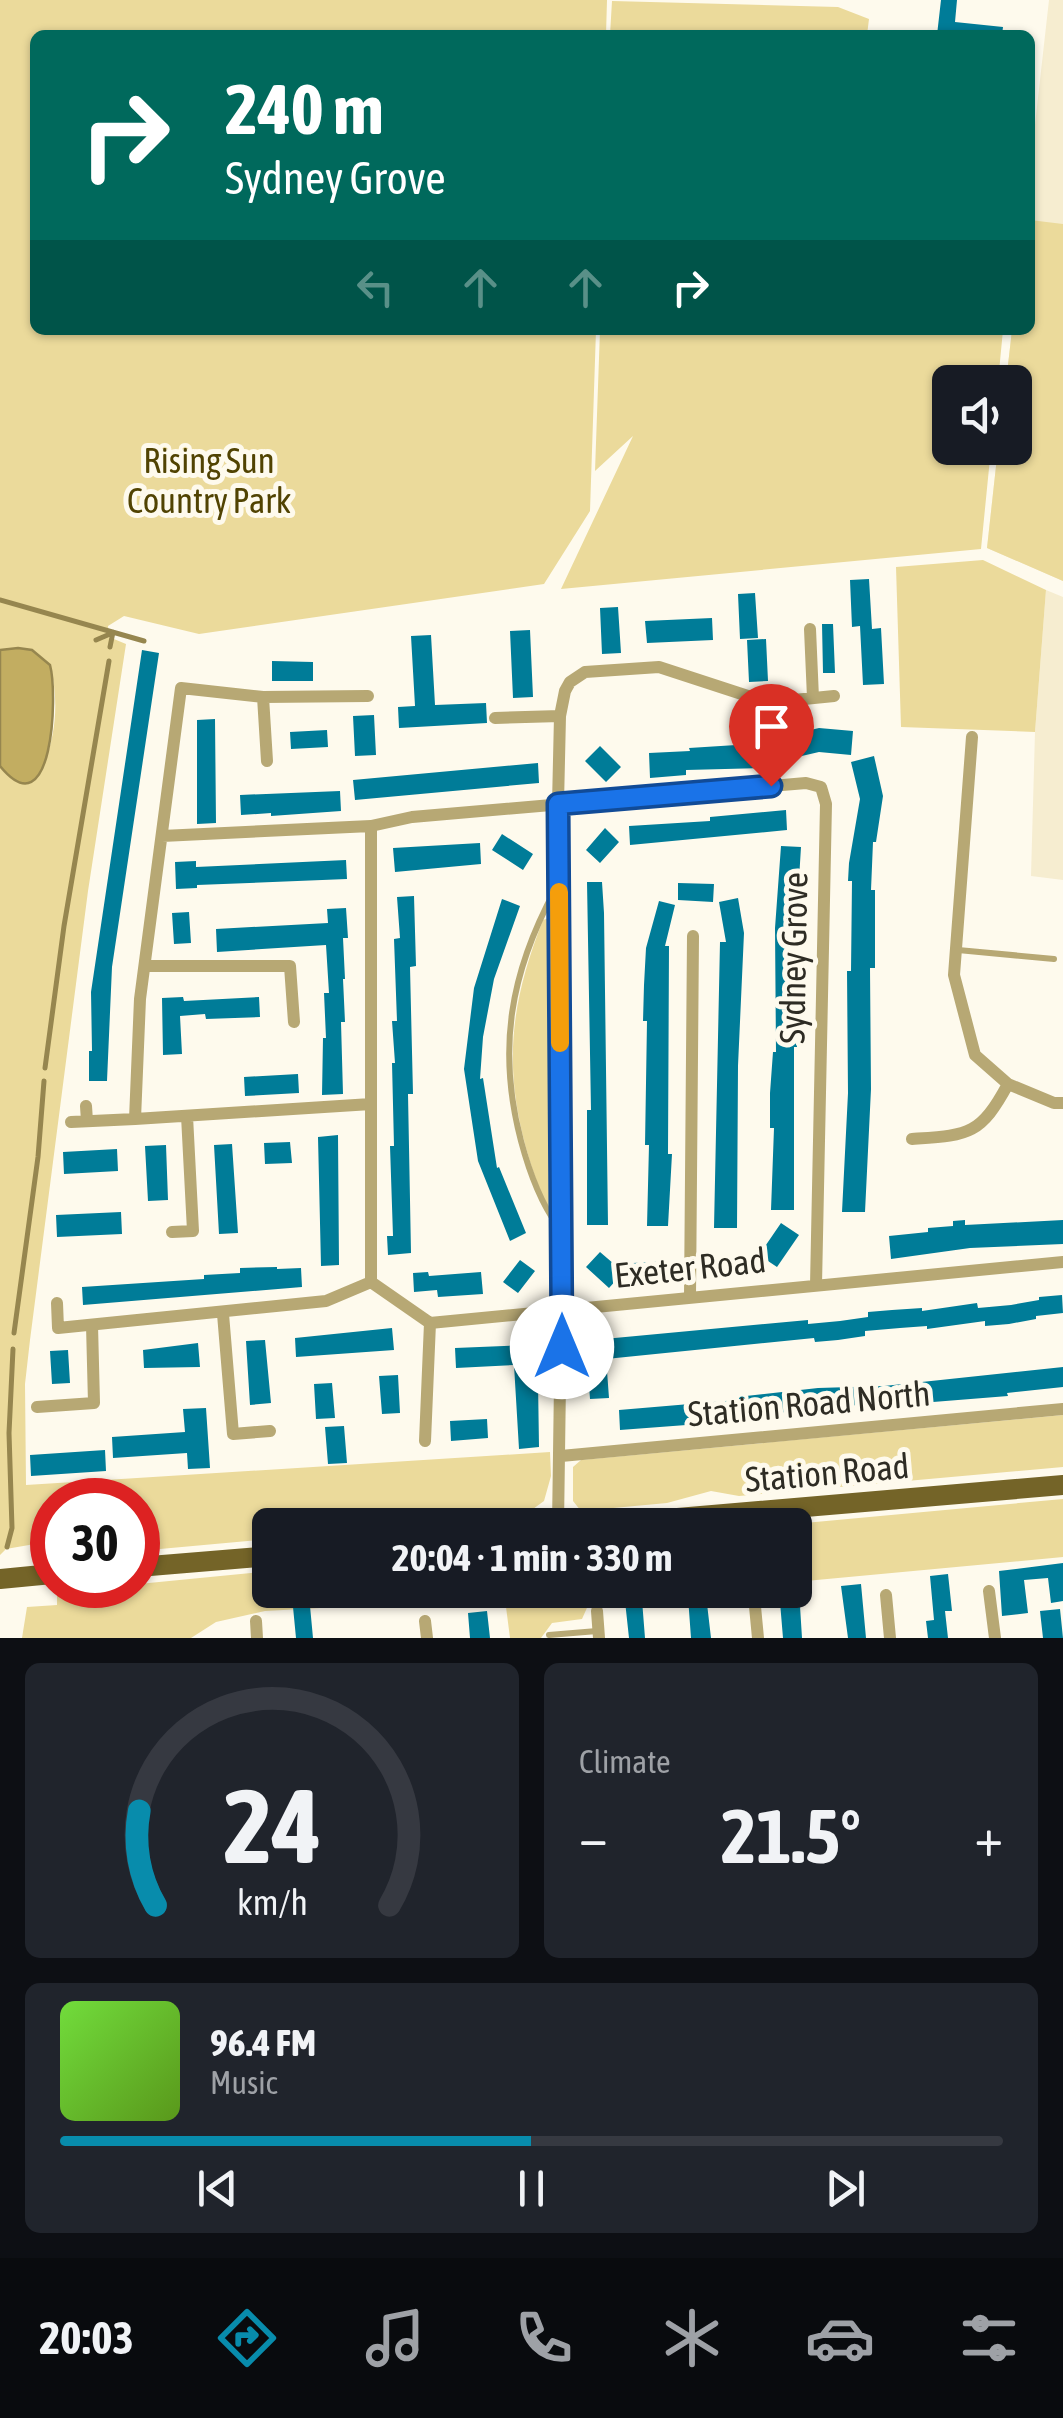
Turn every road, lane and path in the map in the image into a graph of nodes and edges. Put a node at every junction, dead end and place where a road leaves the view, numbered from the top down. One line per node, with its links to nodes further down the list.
1 (810, 629): 5 (street)
2 (368, 696): 4 (street)
3 (834, 696): 5 (street)
4 (263, 697): 9 (street); 12 (street)
5 (813, 698): 6 (street)
6 (560, 716): 7 (street); 10 (street)
7 (494, 718)
8 (972, 737): 15 (street)
9 (266, 761)
10 (558, 804): 11 (street, Sydney Grove); 13 (street); 32 (street, Sydney Grove)
11 (371, 826): 12 (street, Sydney Grove); 21 (street)
12 (162, 836): 17 (street)
13 (558, 884): 28 (street); 28 (lane)
14 (694, 936): 33 (street)
15 (957, 950): 16 (lane); 19 (street)
16 (1054, 958)
17 (144, 966): 18 (street); 24 (street)
18 (294, 1022)
19 (1008, 1084): 20 (street); 27 (street)
20 (1063, 1103)
21 (372, 1104): 23 (street); 31 (street)
22 (86, 1106): 25 (street)
23 (187, 1116): 24 (street); 29 (street)
24 (135, 1119): 25 (street)
25 (87, 1121): 26 (street)
26 (70, 1122)
27 (912, 1139)
28 (561, 1230): 35 (street)
29 (172, 1232)
30 (1063, 1262): 32 (street, Exeter Road)
31 (372, 1282): 36 (street); 37 (street)
32 (816, 1284): 33 (street, Exeter Road)
33 (690, 1297): 35 (street, Exeter Road)
34 (57, 1304): 38 (street)
35 (562, 1311): 37 (street, Exeter Road); 43 (street)
36 (223, 1314): 38 (street); 41 (street)
37 (430, 1322): 42 (street)
38 (92, 1325): 39 (street)
39 (38, 1407)
40 (1063, 1409): 43 (street, Station Road North)
41 (270, 1431)
42 (425, 1441)
43 (562, 1456): 45 (street)
44 (1063, 1484): 46 (main road, Station Road)
45 (559, 1508)
46 (790, 1508)
47 (252, 1558): 48 (main road)
48 (160, 1565)
49 (30, 1576): 50 (main road)
50 (0, 1579)
51 (989, 1591): 63 (street)
52 (886, 1596): 62 (street)
53 (755, 1608): 61 (street)
54 (596, 1611): 58 (street)
55 (256, 1621): 59 (street)
56 (425, 1621): 60 (street)
57 (549, 1635): 58 (lane)
58 (599, 1635)
59 (257, 1638)
60 (427, 1638)
61 (758, 1638)
62 (890, 1638)
63 (995, 1638)

